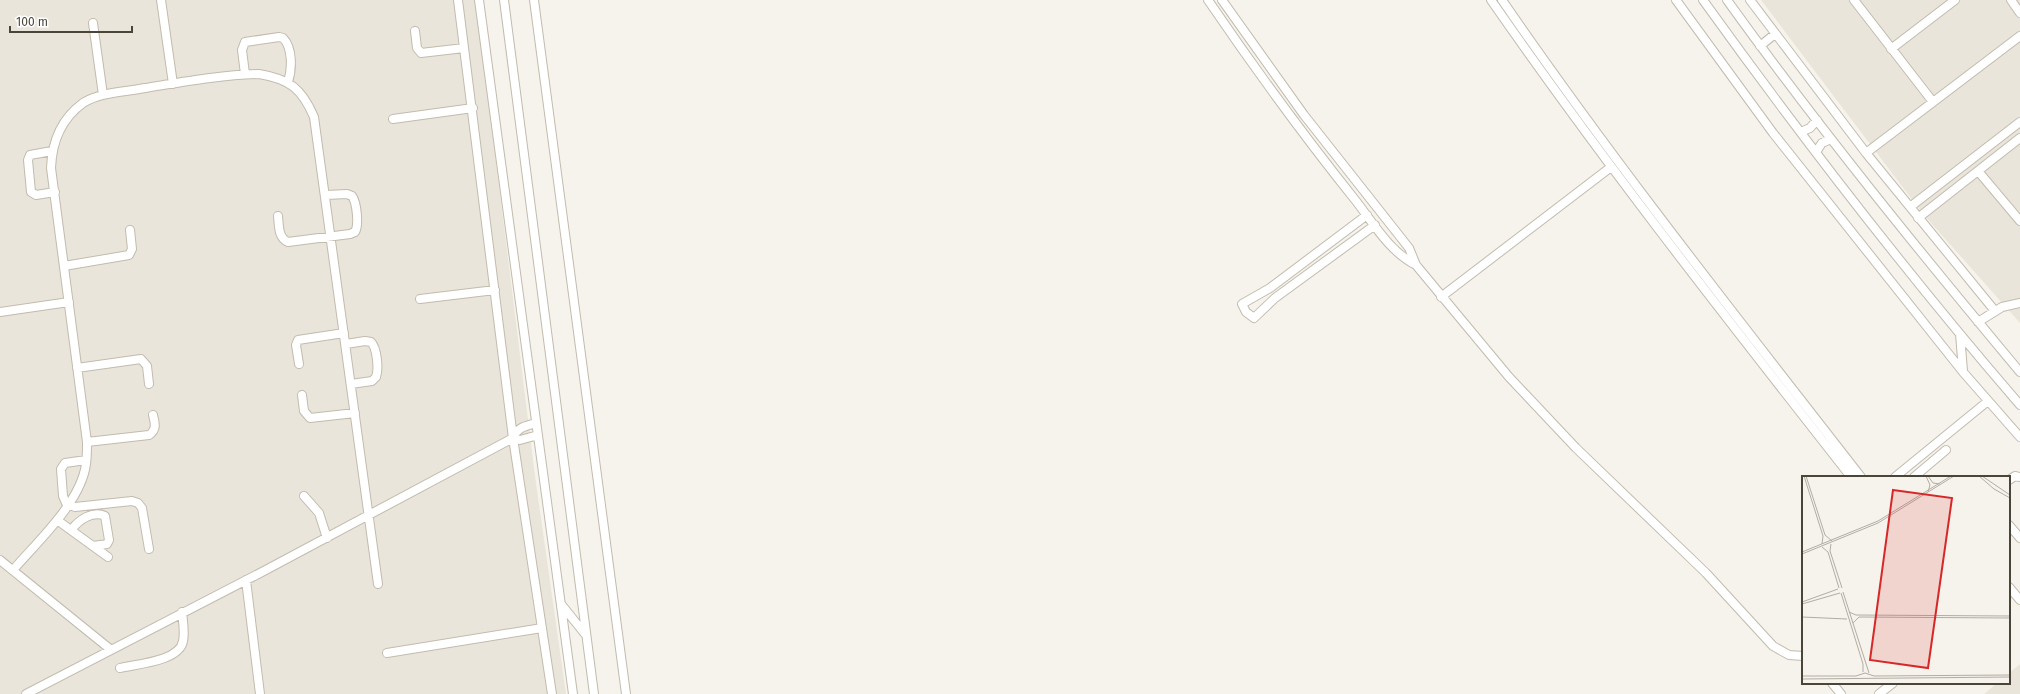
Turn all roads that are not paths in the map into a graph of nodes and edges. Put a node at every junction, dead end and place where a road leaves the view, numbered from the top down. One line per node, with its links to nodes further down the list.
1 (161, 0): 30 (street)
2 (458, 0): 26 (street)
3 (479, 0): 85 (street)
4 (504, 0): 118 (street)
5 (534, 0): 130 (street)
6 (1208, 0): 21 (street)
7 (1222, 0): 19 (street)
8 (1491, 0): 17 (street)
9 (1676, 0): 76 (street)
10 (1703, 0): 39 (street)
11 (1727, 0): 25 (street)
12 (1750, 0): 23 (street)
13 (1854, 0): 27 (street)
14 (1955, 0): 27 (street)
15 (2010, 0): 18 (street)
16 (1503, 2): 17 (street); 32 (street)
17 (1497, 9): 33 (street)
18 (2020, 13)
19 (1236, 20): 21 (street); 45 (street)
20 (93, 23): 31 (street)
21 (1226, 27): 47 (street)
22 (415, 31): 26 (street)
23 (1775, 34): 25 (street); 44 (street)
24 (2020, 36): 34 (street)
25 (1760, 46): 37 (street)
26 (464, 48): 35 (street)
27 (1891, 49): 34 (street)
28 (245, 74): 29 (street); 29 (street); 30 (street)
29 (288, 82): 50 (street)
30 (173, 84): 31 (street)
31 (103, 95): 42 (street)
32 (1569, 95): 33 (street); 59 (street)
33 (1562, 100): 46 (street)
34 (1933, 102): 44 (street)
35 (473, 108): 36 (street); 63 (street)
36 (393, 119)
37 (1817, 120): 39 (street); 41 (street)
38 (2020, 122): 51 (street)
39 (1800, 132): 43 (street)
40 (2020, 138): 48 (street)
41 (1831, 139): 43 (street); 70 (street)
42 (52, 151): 49 (street); 49 (street)
43 (1816, 152): 72 (street)
44 (1866, 153): 51 (street)
45 (1340, 161): 47 (street); 60 (street)
46 (1611, 167): 61 (street); 64 (street)
47 (1330, 169): 52 (street)
48 (1978, 171): 54 (street); 55 (street)
49 (54, 192): 62 (street)
50 (326, 196): 58 (street); 58 (street)
51 (1910, 207): 54 (street)
52 (1367, 215): 56 (street); 56 (street)
53 (278, 216): 58 (street)
54 (1918, 218): 68 (street)
55 (2020, 221)
56 (1375, 225): 60 (street)
57 (130, 230): 62 (street)
58 (332, 236): 71 (street)
59 (1692, 258): 61 (street); 93 (street)
60 (1416, 265): 64 (street)
61 (1684, 265): 92 (street)
62 (64, 266): 66 (street)
63 (495, 290): 65 (street); 88 (street)
64 (1441, 297): 121 (street)
65 (420, 299)
66 (69, 302): 69 (street); 75 (street)
67 (2020, 303): 68 (street)
68 (1994, 311): 70 (street)
69 (0, 312)
70 (1978, 322): 77 (street)
71 (344, 333): 73 (street); 74 (street)
72 (1960, 334): 76 (street); 82 (street)
73 (346, 344): 79 (street); 79 (street)
74 (299, 364)
75 (77, 368): 78 (street); 89 (street)
76 (1963, 372): 81 (street)
77 (2020, 372)
78 (149, 384)
79 (351, 384): 83 (street)
80 (302, 395): 83 (street)
81 (1988, 401): 87 (street); 94 (street)
82 (2020, 405)
83 (355, 413): 100 (street)
84 (154, 415): 89 (street)
85 (536, 422): 86 (street); 88 (street)
86 (538, 436): 88 (street); 115 (street)
87 (2020, 437)
88 (513, 438): 100 (street); 117 (street)
89 (87, 442): 91 (street)
90 (1946, 450): 95 (street)
91 (86, 460): 99 (street); 99 (street)
92 (1850, 476)
93 (1860, 476)
94 (1896, 476)
95 (1916, 476)
96 (2020, 477): 97 (street)
97 (2010, 479)
98 (304, 496): 104 (street)
99 (68, 505): 101 (street); 107 (street)
100 (369, 516): 104 (street); 112 (street)
101 (57, 520): 103 (street); 110 (street)
102 (2010, 526): 105 (street)
103 (72, 529): 106 (street); 106 (street)
104 (327, 538): 111 (street)
105 (2020, 538)
106 (93, 546): 108 (street)
107 (149, 549)
108 (108, 557)
109 (0, 560): 110 (street)
110 (13, 570): 119 (street)
111 (246, 580): 116 (street); 126 (street)
112 (378, 584)
113 (2010, 588): 114 (street)
114 (2019, 598)
115 (561, 603): 118 (street); 128 (street)
116 (182, 612): 119 (street); 122 (street)
117 (542, 628): 120 (street); 127 (street)
118 (586, 635): 129 (street)
119 (110, 649): 125 (street)
120 (387, 654)
121 (1802, 656)
122 (120, 668)
123 (1833, 684): 131 (street)
124 (1892, 684): 132 (street)
125 (26, 694)
126 (260, 694)
127 (552, 694)
128 (573, 694)
129 (594, 694)
130 (626, 694)
131 (1841, 694)
132 (1879, 694)

